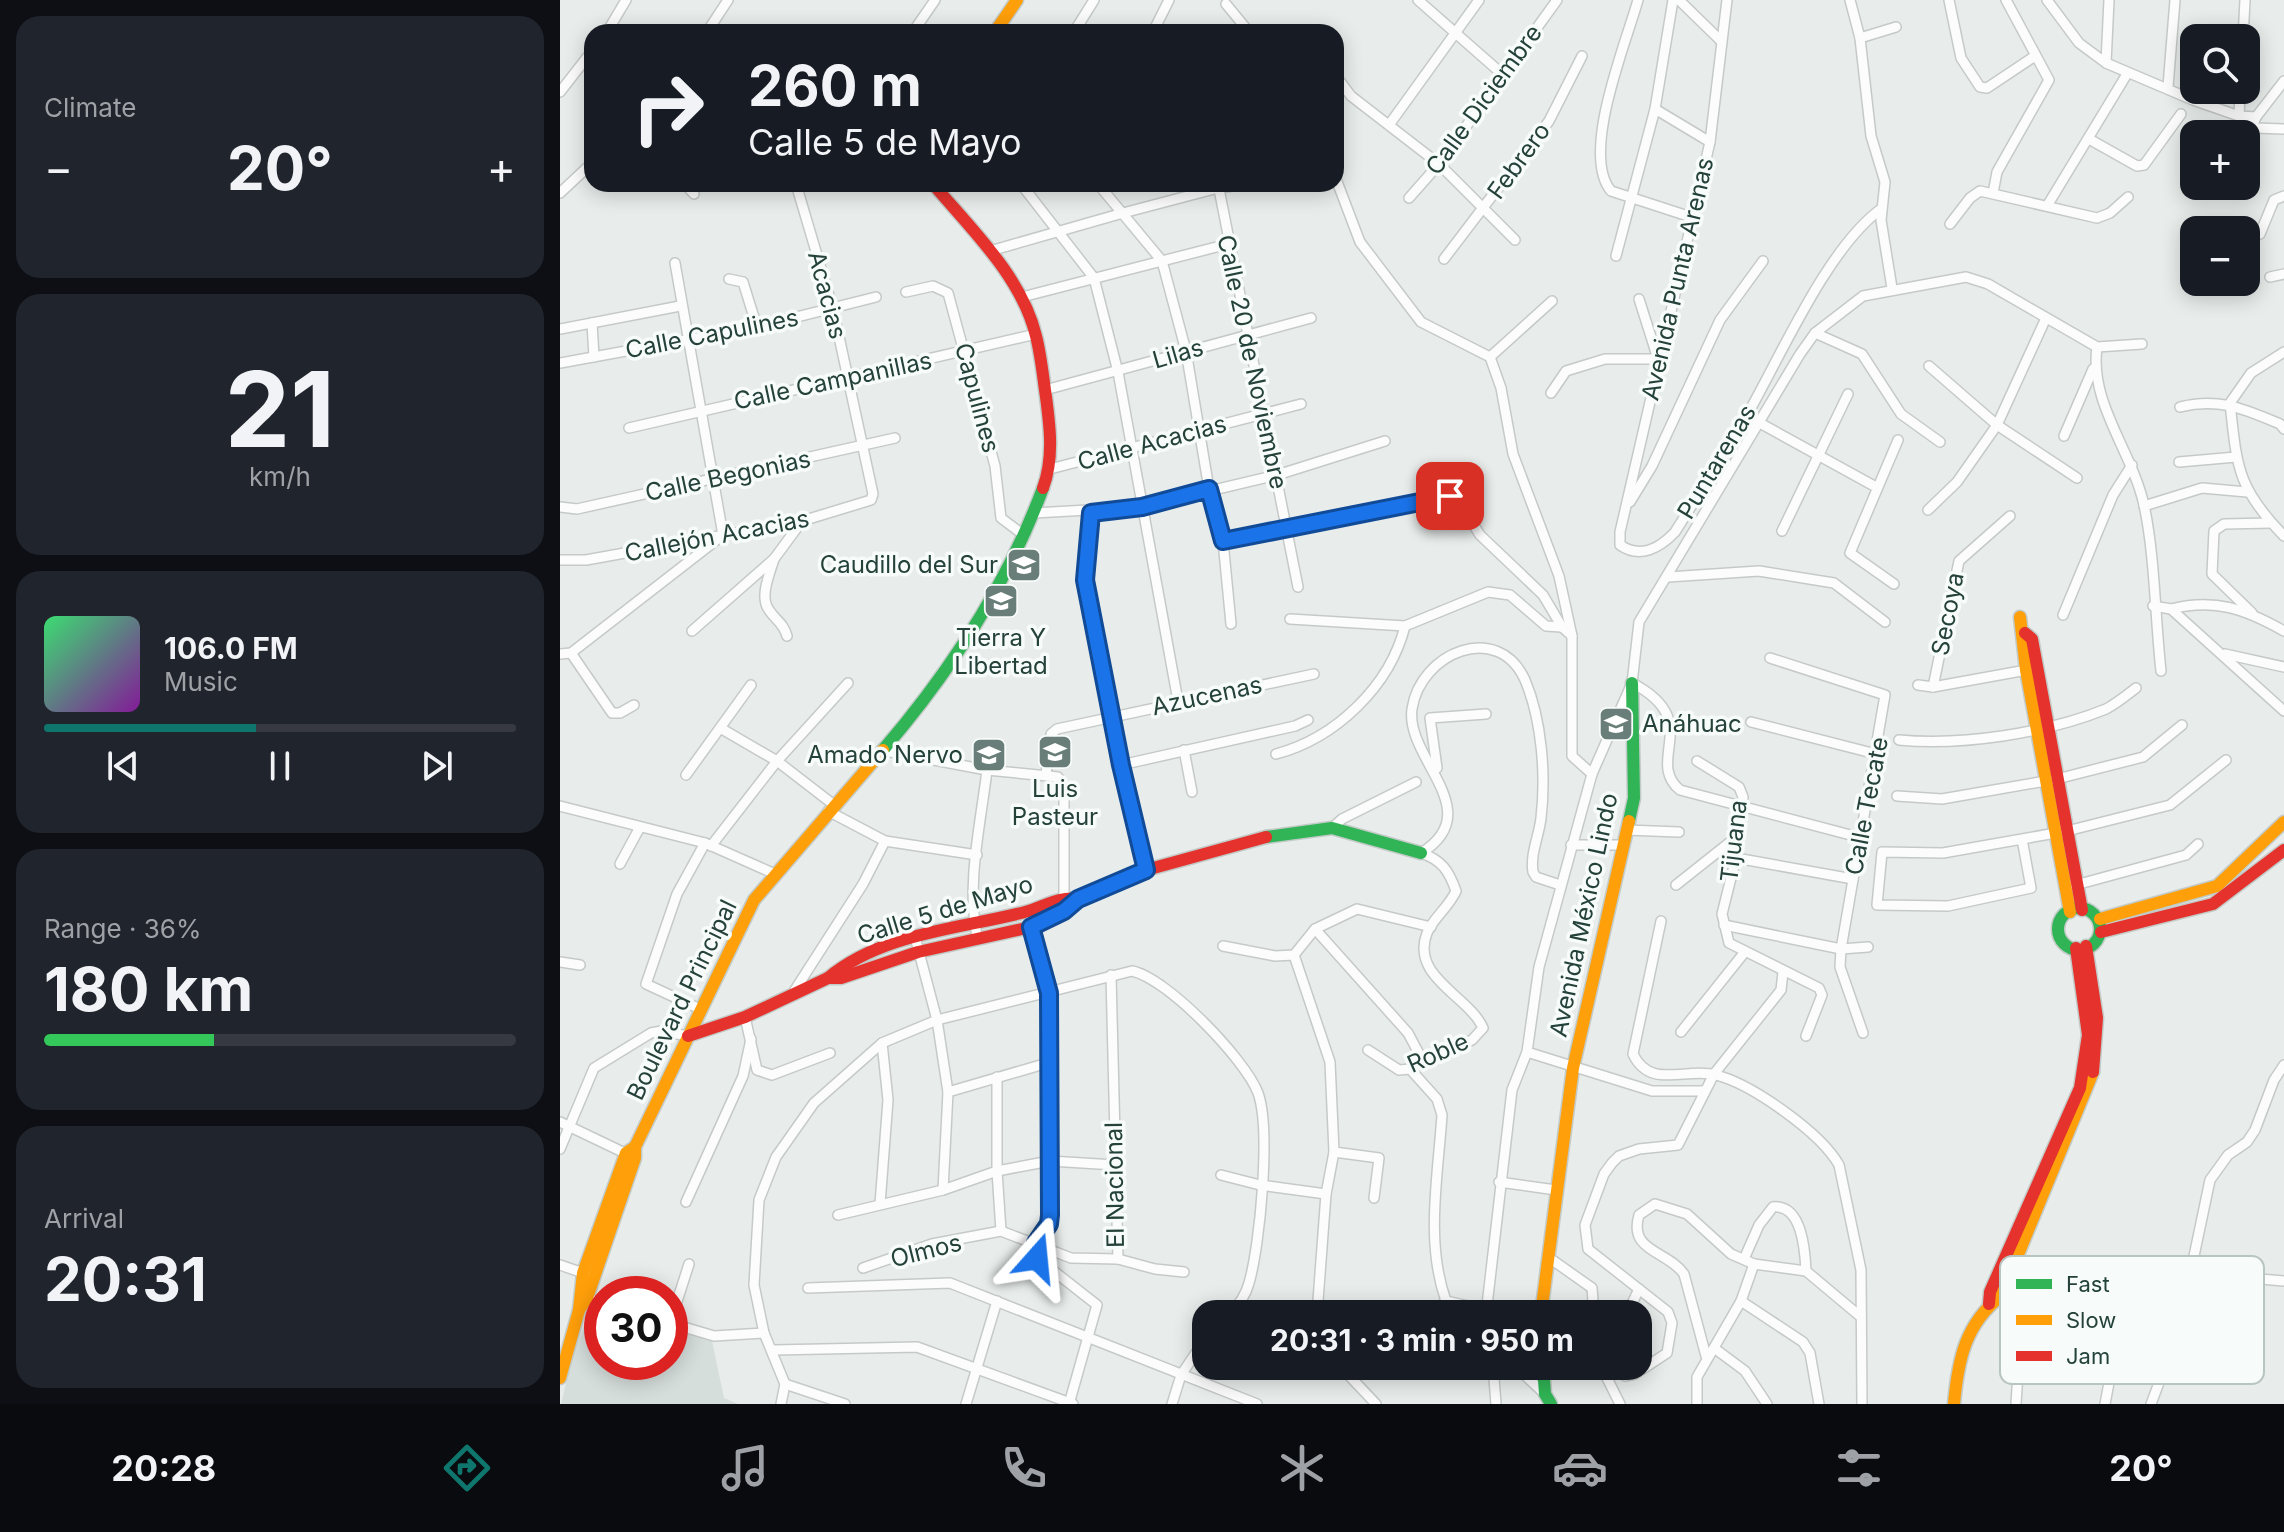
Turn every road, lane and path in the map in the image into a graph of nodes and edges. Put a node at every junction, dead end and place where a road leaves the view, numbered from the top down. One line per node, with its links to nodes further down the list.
1 (626, 0): 22 (street)
2 (728, 0): 23 (street)
3 (935, 0): 24 (street)
4 (1017, 0): 25 (street)
5 (1094, 0): 26 (street)
6 (1169, 0): 27 (street)
7 (1418, 0): 31 (street)
8 (1479, 0): 31 (street)
9 (1556, 0): 38 (street, Calle Diciembre)
10 (1638, 0): 67 (street)
11 (1673, 0): 45 (street)
12 (1679, 0): 33 (street)
13 (1727, 0): 33 (street, Avenida Punta Arenas)
14 (1850, 0): 32 (street)
15 (1949, 0): 35 (street)
16 (2006, 0): 35 (street)
17 (2047, 0): 37 (street)
18 (2109, 0): 37 (street)
19 (2175, 0): 42 (street)
20 (2245, 0): 29 (street)
21 (1226, 4): 28 (street)
22 (612, 24)
23 (712, 24)
24 (918, 24)
25 (1000, 24)
26 (1079, 24)
27 (1157, 24)
28 (1242, 24)
29 (2244, 24)
30 (1896, 27): 32 (street)
31 (1455, 33): 38 (street); 51 (street)
32 (1860, 38): 71 (street)
33 (1721, 41): 54 (street, Avenida Punta Arenas)
34 (1582, 56): 72 (street, Febrero)
35 (2035, 56): 65 (street)
36 (584, 61): 43 (street)
37 (2106, 63): 39 (street)
38 (1501, 73): 55 (street, Calle Diciembre)
39 (2127, 74): 42 (street); 53 (street)
40 (2284, 81): 49 (street)
41 (1344, 87): 51 (street)
42 (2168, 87): 47 (street)
43 (560, 92)
44 (2239, 104): 47 (street)
45 (1655, 109): 54 (street); 67 (street)
46 (2181, 114): 53 (street)
47 (2239, 116): 48 (street)
48 (2250, 120)
49 (2256, 120)
50 (2260, 123): 52 (street)
51 (1389, 125): 55 (street)
52 (2284, 129)
53 (2089, 139): 70 (street)
54 (1710, 142): 74 (street, Avenida Punta Arenas)
55 (1439, 164): 69 (street, Calle Diciembre); 72 (street)
56 (584, 170): 64 (street)
57 (798, 192): 97 (street, Acacias)
58 (940, 192): 80 (street, Boulevard Principal)
59 (1027, 192): 76 (street)
60 (1105, 192): 73 (street)
61 (1197, 192): 73 (street)
62 (1219, 192): 79 (street, Calle 20 de Noviembre)
63 (1341, 192): 115 (street)
64 (560, 193)
65 (1993, 193): 70 (street); 75 (street)
66 (2284, 196): 77 (street)
67 (1631, 197): 74 (street); 81 (street)
68 (2128, 197): 70 (street)
69 (1409, 198)
70 (2047, 206)
71 (1881, 209): 90 (street); 107 (street, Puntarenas)
72 (1483, 211): 78 (street); 82 (street, Febrero)
73 (1123, 213): 76 (street); 83 (street)
74 (1691, 217): 116 (street, Avenida Punta Arenas)
75 (1950, 224)
76 (1057, 230): 80 (street); 88 (street)
77 (2260, 234)
78 (1515, 240)
79 (1228, 244): 83 (street); 105 (street, Calle 20 de Noviembre)
80 (990, 251): 93 (street, Boulevard Principal)
81 (1616, 256)
82 (1444, 259)
83 (1162, 261): 88 (street); 110 (street)
84 (1763, 261): 158 (street)
85 (675, 263): 96 (street)
86 (2284, 274): 87 (street)
87 (2270, 277)
88 (1094, 278): 93 (street); 120 (street)
89 (729, 279): 101 (street)
90 (1892, 288): 99 (street, Avenida México Lindo); 103 (street, Avenida México Lindo)
91 (906, 292): 111 (street, Capulines)
92 (876, 297): 97 (street, Calle Capulines)
93 (1022, 297): 104 (street, Boulevard Principal)
94 (1639, 299): 116 (street)
95 (1552, 301): 115 (street)
96 (680, 306): 100 (street); 106 (street)
97 (833, 309): 101 (street, Calle Capulines); 121 (street, Acacias)
98 (1311, 318): 105 (street, Lilas)
99 (2046, 318): 109 (street, Avenida México Lindo); 132 (street)
100 (592, 323): 102 (street); 114 (street)
101 (757, 327): 106 (street, Calle Capulines)
102 (560, 329)
103 (1815, 333): 113 (street, Avenida México Lindo); 140 (street)
104 (1036, 334): 111 (street, Calle Campanillas); 122 (street, Boulevard Principal)
105 (1250, 335): 110 (street, Lilas); 129 (street, Calle 20 de Noviembre)
106 (687, 341): 114 (street, Calle Capulines); 128 (street)
107 (1784, 344): 113 (street); 130 (street, Puntarenas)
108 (2142, 344): 109 (street)
109 (2097, 347): 119 (street)
110 (1186, 351): 120 (street, Lilas); 135 (street)
111 (965, 352): 121 (street, Calle Campanillas); 168 (street, Capulines)
112 (2284, 352): 125 (street)
113 (1800, 354): 131 (street, Avenida México Lindo)
114 (594, 357): 117 (street, Calle Capulines)
115 (1490, 357): 190 (street)
116 (1658, 359): 123 (street); 158 (street, Avenida Punta Arenas)
117 (560, 363)
118 (1929, 366): 132 (street)
119 (2094, 367): 136 (street); 146 (street)
120 (1118, 372): 122 (street, Lilas); 142 (street)
121 (847, 376): 128 (street, Calle Campanillas); 141 (street, Acacias)
122 (1045, 390): 147 (street, Boulevard Principal)
123 (1551, 393)
124 (1848, 394): 143 (street)
125 (2230, 403): 127 (street); 134 (street); 144 (street)
126 (1301, 404): 129 (street, Calle Acacias)
127 (2180, 407)
128 (701, 410): 133 (street, Calle Campanillas); 150 (street)
129 (1262, 415): 135 (street, Calle Acacias); 148 (street, Calle 20 de Noviembre)
130 (1747, 416): 131 (street); 171 (street, Puntarenas)
131 (1762, 421): 143 (street); 174 (street, Avenida México Lindo)
132 (1997, 425): 149 (street); 159 (street)
133 (629, 428)
134 (2284, 429)
135 (1199, 430): 142 (street, Calle Acacias); 152 (street)
136 (2064, 436)
137 (895, 438): 141 (street, Calle Begonias)
138 (1898, 440): 151 (street)
139 (1385, 441): 148 (street)
140 (1940, 442)
141 (862, 446): 150 (street, Calle Begonias); 154 (street, Acacias)
142 (1132, 450): 147 (street, Calle Acacias); 157 (street)
143 (1820, 455): 151 (street); 166 (street)
144 (2236, 457): 145 (street); 153 (street)
145 (2179, 462)
146 (2132, 465): 155 (street); 180 (street)
147 (1050, 469): 160 (street, Boulevard Principal)
148 (1277, 475): 152 (street); 165 (street, Calle 20 de Noviembre)
149 (2077, 478)
150 (713, 479): 156 (street, Calle Begonias); 167 (street)
151 (1876, 487): 175 (street)
152 (1209, 489): 157 (street); 170 (street)
153 (2247, 492): 155 (street); 164 (street)
154 (871, 500): 163 (street, Callejón Acacias)
155 (2144, 506): 177 (street)
156 (560, 507)
157 (1142, 507): 161 (street); 204 (street)
158 (1626, 508): 171 (street, Avenida Punta Arenas)
159 (1928, 510)
160 (1034, 513): 161 (street); 168 (street, Boulevard Principal)
161 (1091, 513): 208 (street)
162 (2010, 516): 202 (street, Secoya)
163 (802, 521): 167 (street, Callejón Acacias); 172 (street)
164 (2271, 523): 169 (street); 179 (street)
165 (1285, 530): 170 (street); 176 (street, Calle 20 de Noviembre); 186 (street)
166 (1782, 531)
167 (723, 535): 173 (street, Callejón Acacias); 192 (street)
168 (1025, 536): 216 (street, Boulevard Principal)
169 (2284, 536)
170 (1223, 541): 184 (street)
171 (1629, 551)
172 (774, 559): 187 (street); 189 (street)
173 (560, 560)
174 (1668, 577): 183 (street); 199 (street, Avenida México Lindo)
175 (1894, 584)
176 (1298, 587)
177 (2153, 606): 178 (street); 196 (street)
178 (2171, 609): 179 (street); 191 (street)
179 (2252, 613): 188 (street)
180 (2063, 615)
181 (2020, 617): 195 (street)
182 (1290, 619): 185 (street)
183 (1885, 622)
184 (1231, 624)
185 (1405, 626): 186 (street); 217 (street)
186 (1562, 627): 190 (street)
187 (692, 631)
188 (2284, 631)
189 (787, 636)
190 (1572, 636): 225 (street)
191 (2222, 653): 194 (street); 206 (street)
192 (565, 654): 205 (street)
193 (1770, 658): 218 (street, Calle Tecate)
194 (2284, 667)
195 (2031, 669): 202 (street, Secoya); 212 (street)
196 (2161, 671)
197 (1314, 674): 204 (street, Azucenas)
198 (848, 683): 220 (street)
199 (1632, 683): 225 (street); 233 (street); 238 (street, Avenida México Lindo)
200 (751, 685): 213 (street)
201 (1918, 685): 202 (street, Secoya)
202 (1933, 687)
203 (2136, 688): 212 (street)
204 (1178, 701): 208 (street, Azucenas)
205 (634, 705)
206 (2284, 711)
207 (1486, 714): 227 (street)
208 (1113, 717): 222 (street); 224 (street, Azucenas)
209 (1308, 720): 215 (street)
210 (1751, 722): 218 (street)
211 (2182, 725): 228 (street)
212 (2042, 726): 214 (street); 228 (street)
213 (722, 729): 220 (street); 226 (street)
214 (1899, 740)
215 (1184, 750): 222 (street); 230 (street)
216 (885, 751): 223 (street); 234 (street, Boulevard Principal)
217 (1276, 754)
218 (1876, 754): 242 (street, Calle Tecate)
219 (2226, 760): 240 (street)
220 (777, 761): 234 (street); 246 (street)
221 (1697, 761): 233 (street, Tijuana)
222 (1121, 765): 254 (street)
223 (987, 770): 224 (street); 251 (street)
224 (1046, 774): 260 (street)
225 (1592, 774): 247 (street)
226 (686, 775)
227 (1438, 776): 250 (street); 257 (street)
228 (2051, 780): 231 (street); 240 (street)
229 (1416, 782): 237 (street, Calle 5 de Mayo)
230 (1192, 792)
231 (1897, 796)
232 (560, 806): 236 (street)
233 (1743, 807): 241 (street, Tijuana); 242 (street)
234 (831, 808): 244 (street); 255 (street, Boulevard Principal)
235 (2284, 822): 268 (street)
236 (640, 827): 246 (street); 253 (street)
237 (1332, 828): 250 (street, Calle 5 de Mayo); 254 (street, Calle 5 de Mayo)
238 (1626, 830): 239 (street); 248 (street, Avenida México Lindo)
239 (1679, 832)
240 (2060, 832): 243 (street); 259 (street)
241 (1739, 835): 252 (street, Tijuana); 258 (street)
242 (1858, 837): 256 (street, Calle Tecate)
243 (2022, 839): 243 (street)
244 (885, 841): 251 (street); 286 (street)
245 (2198, 844): 259 (street)
246 (708, 845): 255 (street); 288 (street)
247 (1571, 845): 248 (street); 257 (street)
248 (1622, 845): 303 (street, Avenida México Lindo)
249 (2284, 850): 268 (street)
250 (1421, 853): 270 (street)
251 (977, 855): 265 (street)
252 (1736, 858): 256 (street); 267 (street, Tijuana)
253 (620, 864)
254 (1146, 870): 261 (street, Calle 5 de Mayo)
255 (775, 874): 288 (street, Boulevard Principal)
256 (1853, 879): 277 (street, Calle Tecate)
257 (1560, 885): 298 (street)
258 (1676, 885)
259 (2071, 886): 264 (street)
260 (1064, 896): 261 (street, Calle 5 de Mayo); 262 (street, Calle 5 de Mayo); 263 (street)
261 (1078, 899): 263 (street, Calle 5 de Mayo)
262 (1029, 911): 265 (street, Calle 5 de Mayo); 269 (street)
263 (1064, 911): 269 (street, Calle 5 de Mayo)
264 (2076, 911): 268 (street); 276 (street)
265 (974, 920): 272 (street); 273 (street, Calle 5 de Mayo)
266 (1661, 921): 305 (street)
267 (1724, 925): 277 (street); 279 (street, Tijuana)
268 (2100, 926): 276 (street)
269 (1031, 927): 272 (street, Calle 5 de Mayo); 287 (street)
270 (1431, 927): 271 (street); 301 (street, Roble)
271 (1315, 929): 280 (street); 301 (street)
272 (977, 936): 278 (street, Calle 5 de Mayo)
273 (915, 937): 278 (street); 285 (street, Calle 5 de Mayo)
274 (1223, 946): 280 (street)
275 (1868, 947): 277 (street)
276 (2081, 947): 328 (street)
277 (1841, 949): 292 (street, Calle Tecate)
278 (918, 952): 285 (street, Calle 5 de Mayo); 290 (street)
279 (1744, 953): 283 (street); 291 (street)
280 (1294, 955): 311 (street)
281 (560, 962): 282 (street)
282 (580, 965)
283 (1783, 972): 294 (street); 305 (street)
284 (1111, 975): 287 (street); 314 (street, El Nacional); 318 (street)
285 (828, 978): 286 (street, Calle 5 de Mayo)
286 (793, 993): 289 (street, Calle 5 de Mayo)
287 (1049, 993): 290 (street); 300 (street)
288 (700, 1009): 293 (street, Boulevard Principal)
289 (745, 1017): 293 (street, Calle 5 de Mayo); 295 (street)
290 (937, 1020): 296 (street); 308 (street)
291 (1681, 1032)
292 (1863, 1033)
293 (688, 1036): 309 (street); 312 (street, Boulevard Principal)
294 (1806, 1036)
295 (751, 1039): 299 (street); 323 (street)
296 (882, 1043): 324 (street); 357 (street)
297 (1368, 1050): 304 (street, Roble)
298 (1527, 1052): 303 (street); 317 (street)
299 (830, 1053)
300 (1051, 1062): 306 (street); 313 (street)
301 (1424, 1063): 304 (street, Roble)
302 (2284, 1065): 329 (street)
303 (1573, 1068): 307 (street); 320 (street, Avenida México Lindo)
304 (1410, 1069): 348 (street)
305 (1714, 1074): 307 (street); 355 (street)
306 (997, 1077): 308 (street); 315 (street)
307 (1704, 1091): 344 (street)
308 (948, 1092): 319 (street)
309 (564, 1124): 310 (street); 312 (street)
310 (560, 1149)
311 (1334, 1152): 321 (street); 322 (street)
312 (632, 1153): 339 (street, Boulevard Principal)
313 (1050, 1161): 314 (street); 315 (street); 327 (street)
314 (1115, 1165): 331 (street, El Nacional)
315 (997, 1171): 319 (street); 326 (street)
316 (1221, 1175): 318 (street)
317 (1499, 1182): 320 (street); 349 (street)
318 (1260, 1185): 321 (street); 346 (street)
319 (943, 1190): 324 (street)
320 (1556, 1190): 330 (street, Avenida México Lindo)
321 (1326, 1194): 347 (street)
322 (1374, 1198)
323 (686, 1202)
324 (880, 1204): 325 (street)
325 (838, 1215)
326 (1001, 1231): 327 (street, Olmos); 335 (street, Olmos)
327 (1036, 1243): 331 (street, El Nacional); 358 (street)
328 (2007, 1256)
329 (2193, 1256)
330 (1548, 1257): 350 (street, Avenida México Lindo); 351 (street)
331 (1118, 1259): 338 (street)
332 (1749, 1262): 336 (street); 336 (street); 354 (street); 361 (street)
333 (689, 1264): 340 (street)
334 (560, 1265): 339 (street)
335 (863, 1268)
336 (1806, 1271): 355 (street)
337 (2000, 1271): 389 (street)
338 (1184, 1272)
339 (588, 1275): 345 (street, Boulevard Principal)
340 (685, 1276)
341 (2264, 1279): 342 (street)
342 (2284, 1281)
343 (808, 1288): 353 (street)
344 (1639, 1289): 352 (street); 363 (street)
345 (582, 1297): 365 (street, Boulevard Principal)
346 (1239, 1300)
347 (1318, 1300)
348 (1446, 1300)
349 (1487, 1300)
350 (1543, 1300)
351 (1593, 1300)
352 (1634, 1300)
353 (997, 1301): 358 (street); 364 (street)
354 (1741, 1301): 359 (street); 387 (street)
355 (1861, 1317): 388 (street)
356 (688, 1328): 357 (street)
357 (764, 1333): 360 (street)
358 (1090, 1338): 366 (street); 379 (street)
359 (1714, 1348): 361 (street); 386 (street)
360 (774, 1350): 364 (street); 371 (street)
361 (1706, 1356): 385 (street)
362 (1192, 1359): 366 (street)
363 (1652, 1363)
364 (976, 1367): 378 (street); 379 (street)
365 (561, 1371)
366 (1181, 1375): 380 (street); 381 (street)
367 (1353, 1380): 382 (street)
368 (1494, 1380): 383 (street)
369 (1529, 1380): 375 (street)
370 (1608, 1380): 384 (street)
371 (785, 1384): 376 (street); 377 (street)
372 (2017, 1384): 390 (street)
373 (2109, 1384): 391 (street)
374 (2158, 1384): 392 (street)
375 (1548, 1399)
376 (781, 1404)
377 (845, 1404)
378 (966, 1404)
379 (1071, 1404)
380 (1172, 1404)
381 (1257, 1404)
382 (1376, 1404)
383 (1496, 1404)
384 (1620, 1404)
385 (1697, 1404)
386 (1767, 1404)
387 (1819, 1404)
388 (1862, 1404)
389 (1954, 1404)
390 (2016, 1404)
391 (2105, 1404)
392 (2151, 1404)

